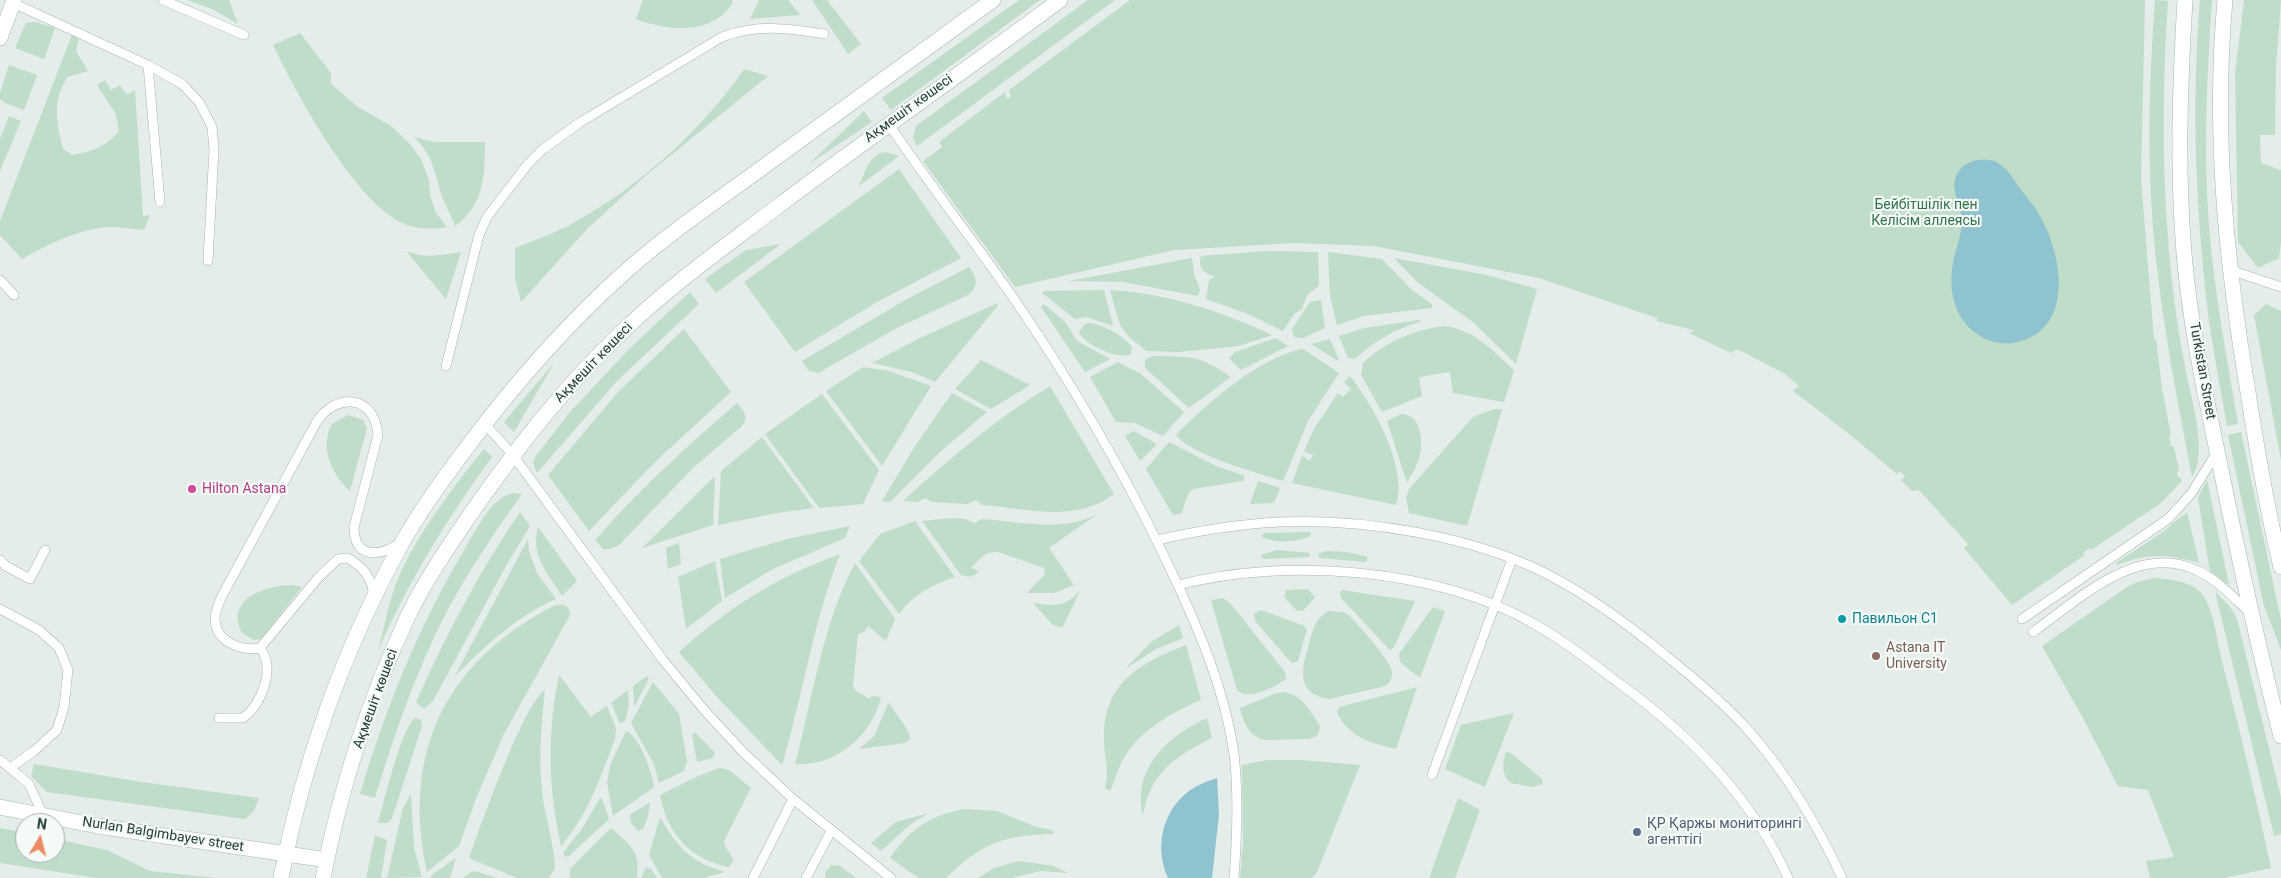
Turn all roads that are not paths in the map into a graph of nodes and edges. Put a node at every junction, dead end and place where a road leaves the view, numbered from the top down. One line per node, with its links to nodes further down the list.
1 (163, 0): 8 (lane)
2 (993, 0): 19 (street)
3 (1060, 0): 11 (street, Ақмешіт көшесі)
4 (2185, 0): 20 (street, Turkistan Street)
5 (2225, 0): 14 (street)
6 (14, 1): 9 (street); 10 (lane)
7 (824, 34): 18 (lane)
8 (244, 35)
9 (0, 38)
10 (148, 65): 12 (lane); 13 (lane)
11 (888, 124): 21 (street, Ақмешіт көшесі); 23 (lane)
12 (160, 202)
13 (208, 261)
14 (2230, 270): 16 (lane); 27 (street)
15 (0, 280): 17 (lane)
16 (2281, 288)
17 (14, 295)
18 (446, 366)
19 (485, 424): 21 (lane); 22 (street)
20 (2217, 452): 32 (street, Turkistan Street); 33 (lane)
21 (512, 454): 41 (lane); 48 (street, Ақмешіт көшесі)
22 (404, 540): 29 (street); 35 (lane)
23 (1157, 540): 25 (lane); 28 (lane)
24 (45, 550): 26 (lane)
25 (1512, 559): 30 (lane); 56 (lane)
26 (0, 560)
27 (2281, 567)
28 (1178, 585): 30 (lane); 54 (lane)
29 (374, 596): 35 (lane); 47 (street)
30 (1494, 605): 40 (lane); 55 (lane)
31 (0, 609): 39 (lane)
32 (2250, 613): 34 (lane); 37 (street, Turkistan Street)
33 (2022, 619)
34 (2033, 632)
35 (260, 648): 36 (lane)
36 (219, 718)
37 (2281, 736)
38 (0, 760): 39 (lane)
39 (10, 768): 44 (lane)
40 (1432, 776)
41 (793, 799): 46 (lane); 51 (lane)
42 (0, 806): 43 (street, Nurlan Balgimbayev street)
43 (33, 813)
44 (42, 813)
45 (65, 819): 47 (street, Nurlan Balgimbayev street)
46 (832, 831): 52 (lane); 53 (lane)
47 (286, 854): 48 (street, Nurlan Balgimbayev street); 49 (street)
48 (327, 860): 50 (street, Ақмешіт көшесі)
49 (281, 878)
50 (323, 878)
51 (753, 878)
52 (806, 878)
53 (891, 878)
54 (1234, 878)
55 (1788, 878)
56 (1842, 878)

